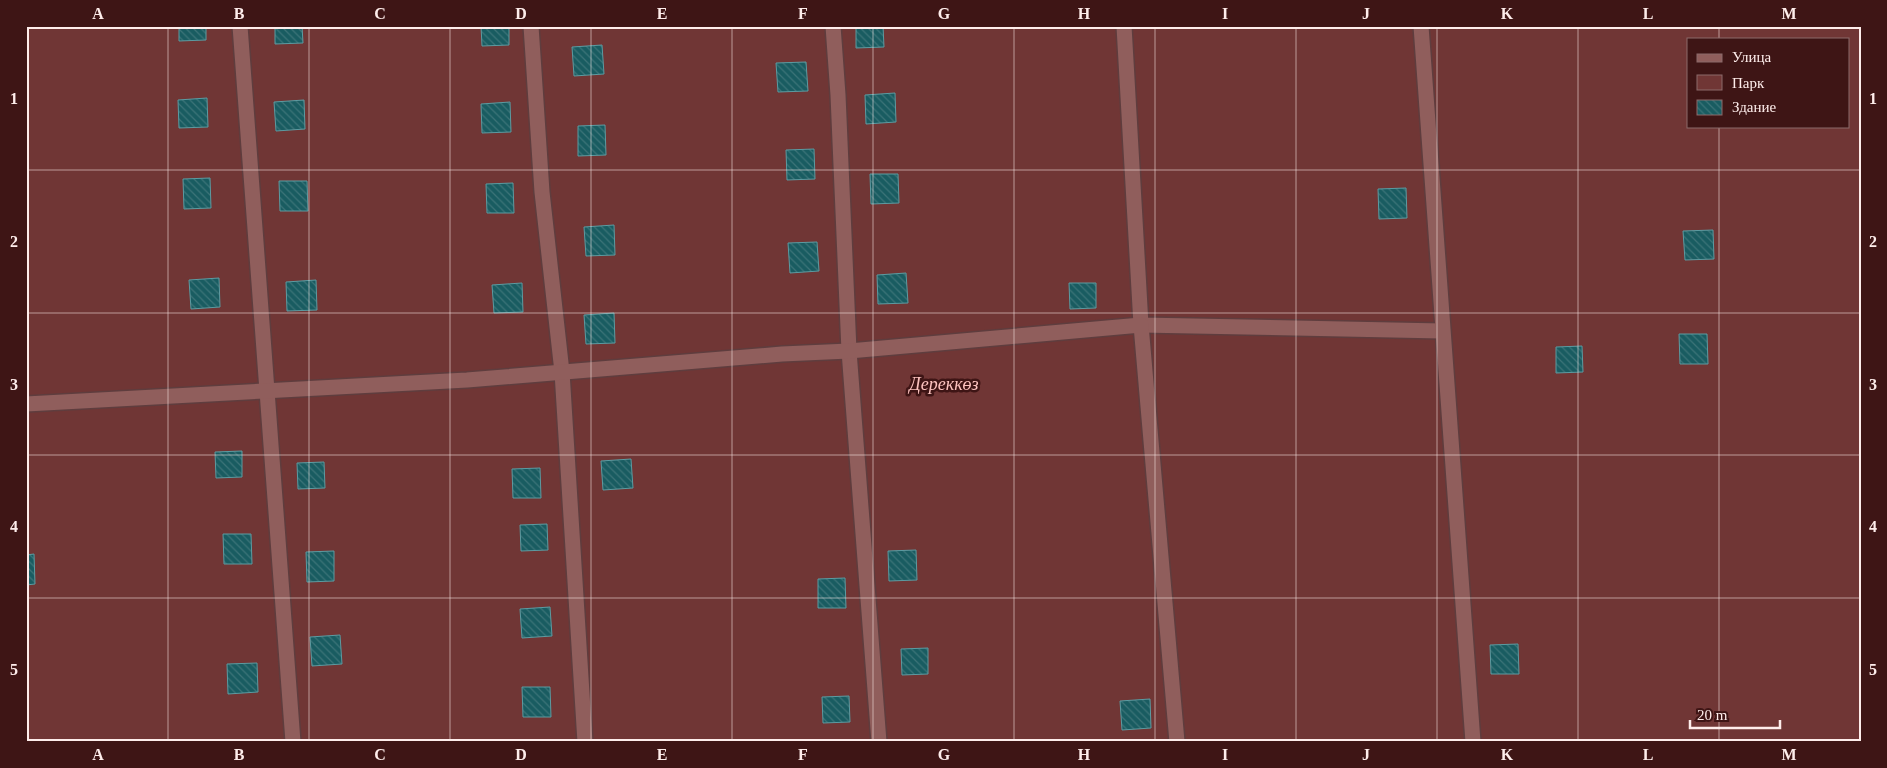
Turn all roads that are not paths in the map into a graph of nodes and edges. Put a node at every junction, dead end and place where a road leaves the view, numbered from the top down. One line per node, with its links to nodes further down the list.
1 (240, 26): 10 (street)
2 (531, 26): 9 (street)
3 (832, 26): 8 (street)
4 (1124, 26): 6 (street)
5 (1421, 26): 7 (street)
6 (1141, 325): 7 (street); 8 (street); 15 (street)
7 (1442, 330): 16 (street)
8 (849, 351): 9 (street); 14 (street)
9 (562, 372): 10 (street); 13 (street)
10 (268, 391): 11 (street); 12 (street)
11 (26, 404)
12 (293, 742)
13 (585, 742)
14 (879, 742)
15 (1177, 742)
16 (1472, 742)

